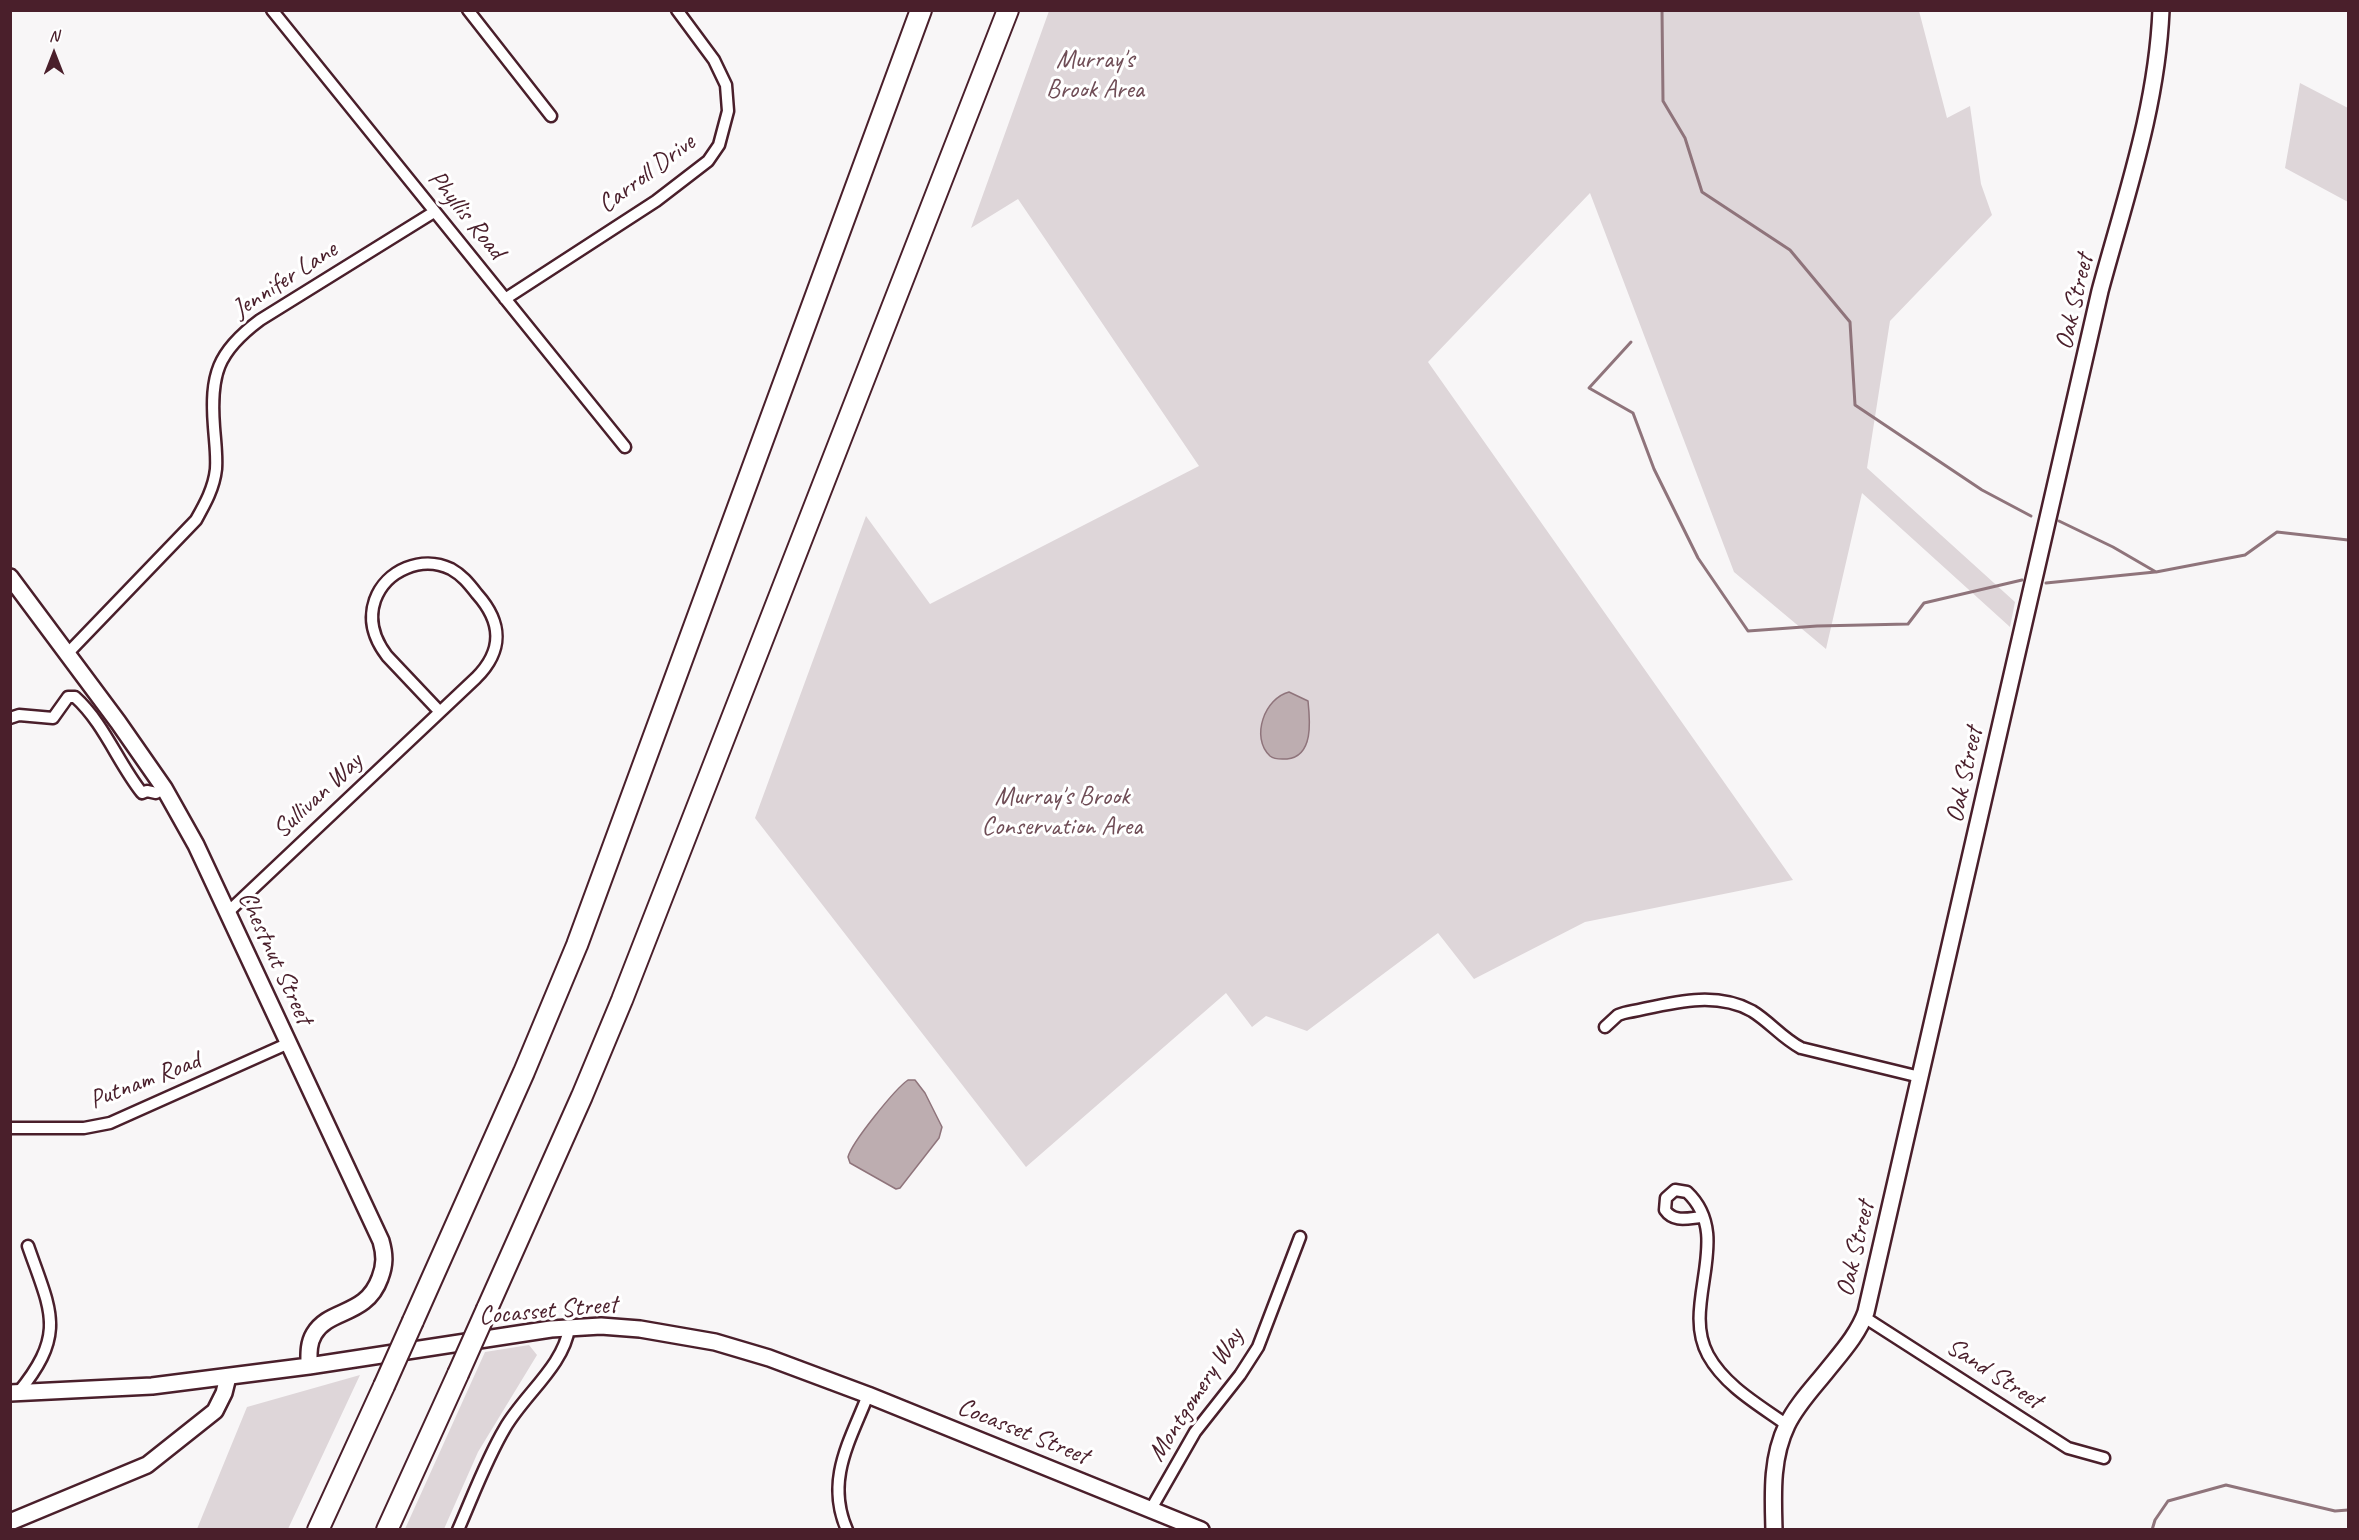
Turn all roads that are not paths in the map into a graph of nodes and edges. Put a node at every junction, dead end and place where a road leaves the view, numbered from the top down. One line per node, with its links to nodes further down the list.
1 (272, 10): 8 (street, Phyllis Road)
2 (468, 10): 7 (street)
3 (677, 10): 9 (street, Carroll Drive)
4 (921, 10): 34 (highway, bridge)
5 (1008, 10): 35 (highway, bridge)
6 (2161, 10): 19 (street, Oak Street)
7 (551, 116)
8 (434, 212): 9 (street, Phyllis Road); 12 (street, Jennifer Lane)
9 (505, 299): 10 (street, Phyllis Road)
10 (625, 447)
11 (10, 577): 12 (street, Chestnut Street)
12 (67, 654): 15 (street, Chestnut Street)
13 (440, 712): 13 (street, Sullivan Way); 16 (street, Sullivan Way)
14 (10, 718): 15 (street)
15 (164, 788): 16 (street, Chestnut Street)
16 (227, 913): 18 (street, Chestnut Street)
17 (1605, 1027): 19 (street)
18 (289, 1043): 20 (street, Putnam Road); 26 (street, Chestnut Street)
19 (1920, 1077): 24 (street, Oak Street)
20 (10, 1128)
21 (1702, 1217): 30 (street)
22 (1300, 1237): 32 (street, Montgomery Way)
23 (28, 1246): 28 (street)
24 (1864, 1317): 30 (street, Oak Street); 31 (street, Sand Street)
25 (569, 1328): 26 (street, Cocasset Street); 29 (street, Cocasset Street); 36 (street)
26 (309, 1366): 27 (street, Cocasset Street)
27 (228, 1377): 28 (street, Cocasset Street); 33 (street)
28 (14, 1393)
29 (868, 1395): 32 (street, Cocasset Street); 37 (street)
30 (1787, 1425): 39 (street, Oak Street)
31 (2104, 1458)
32 (1151, 1509): 38 (street, Cocasset Street)
33 (10, 1522)
34 (318, 1530)
35 (387, 1530)
36 (458, 1530)
37 (847, 1530)
38 (1202, 1530)
39 (1774, 1530)

